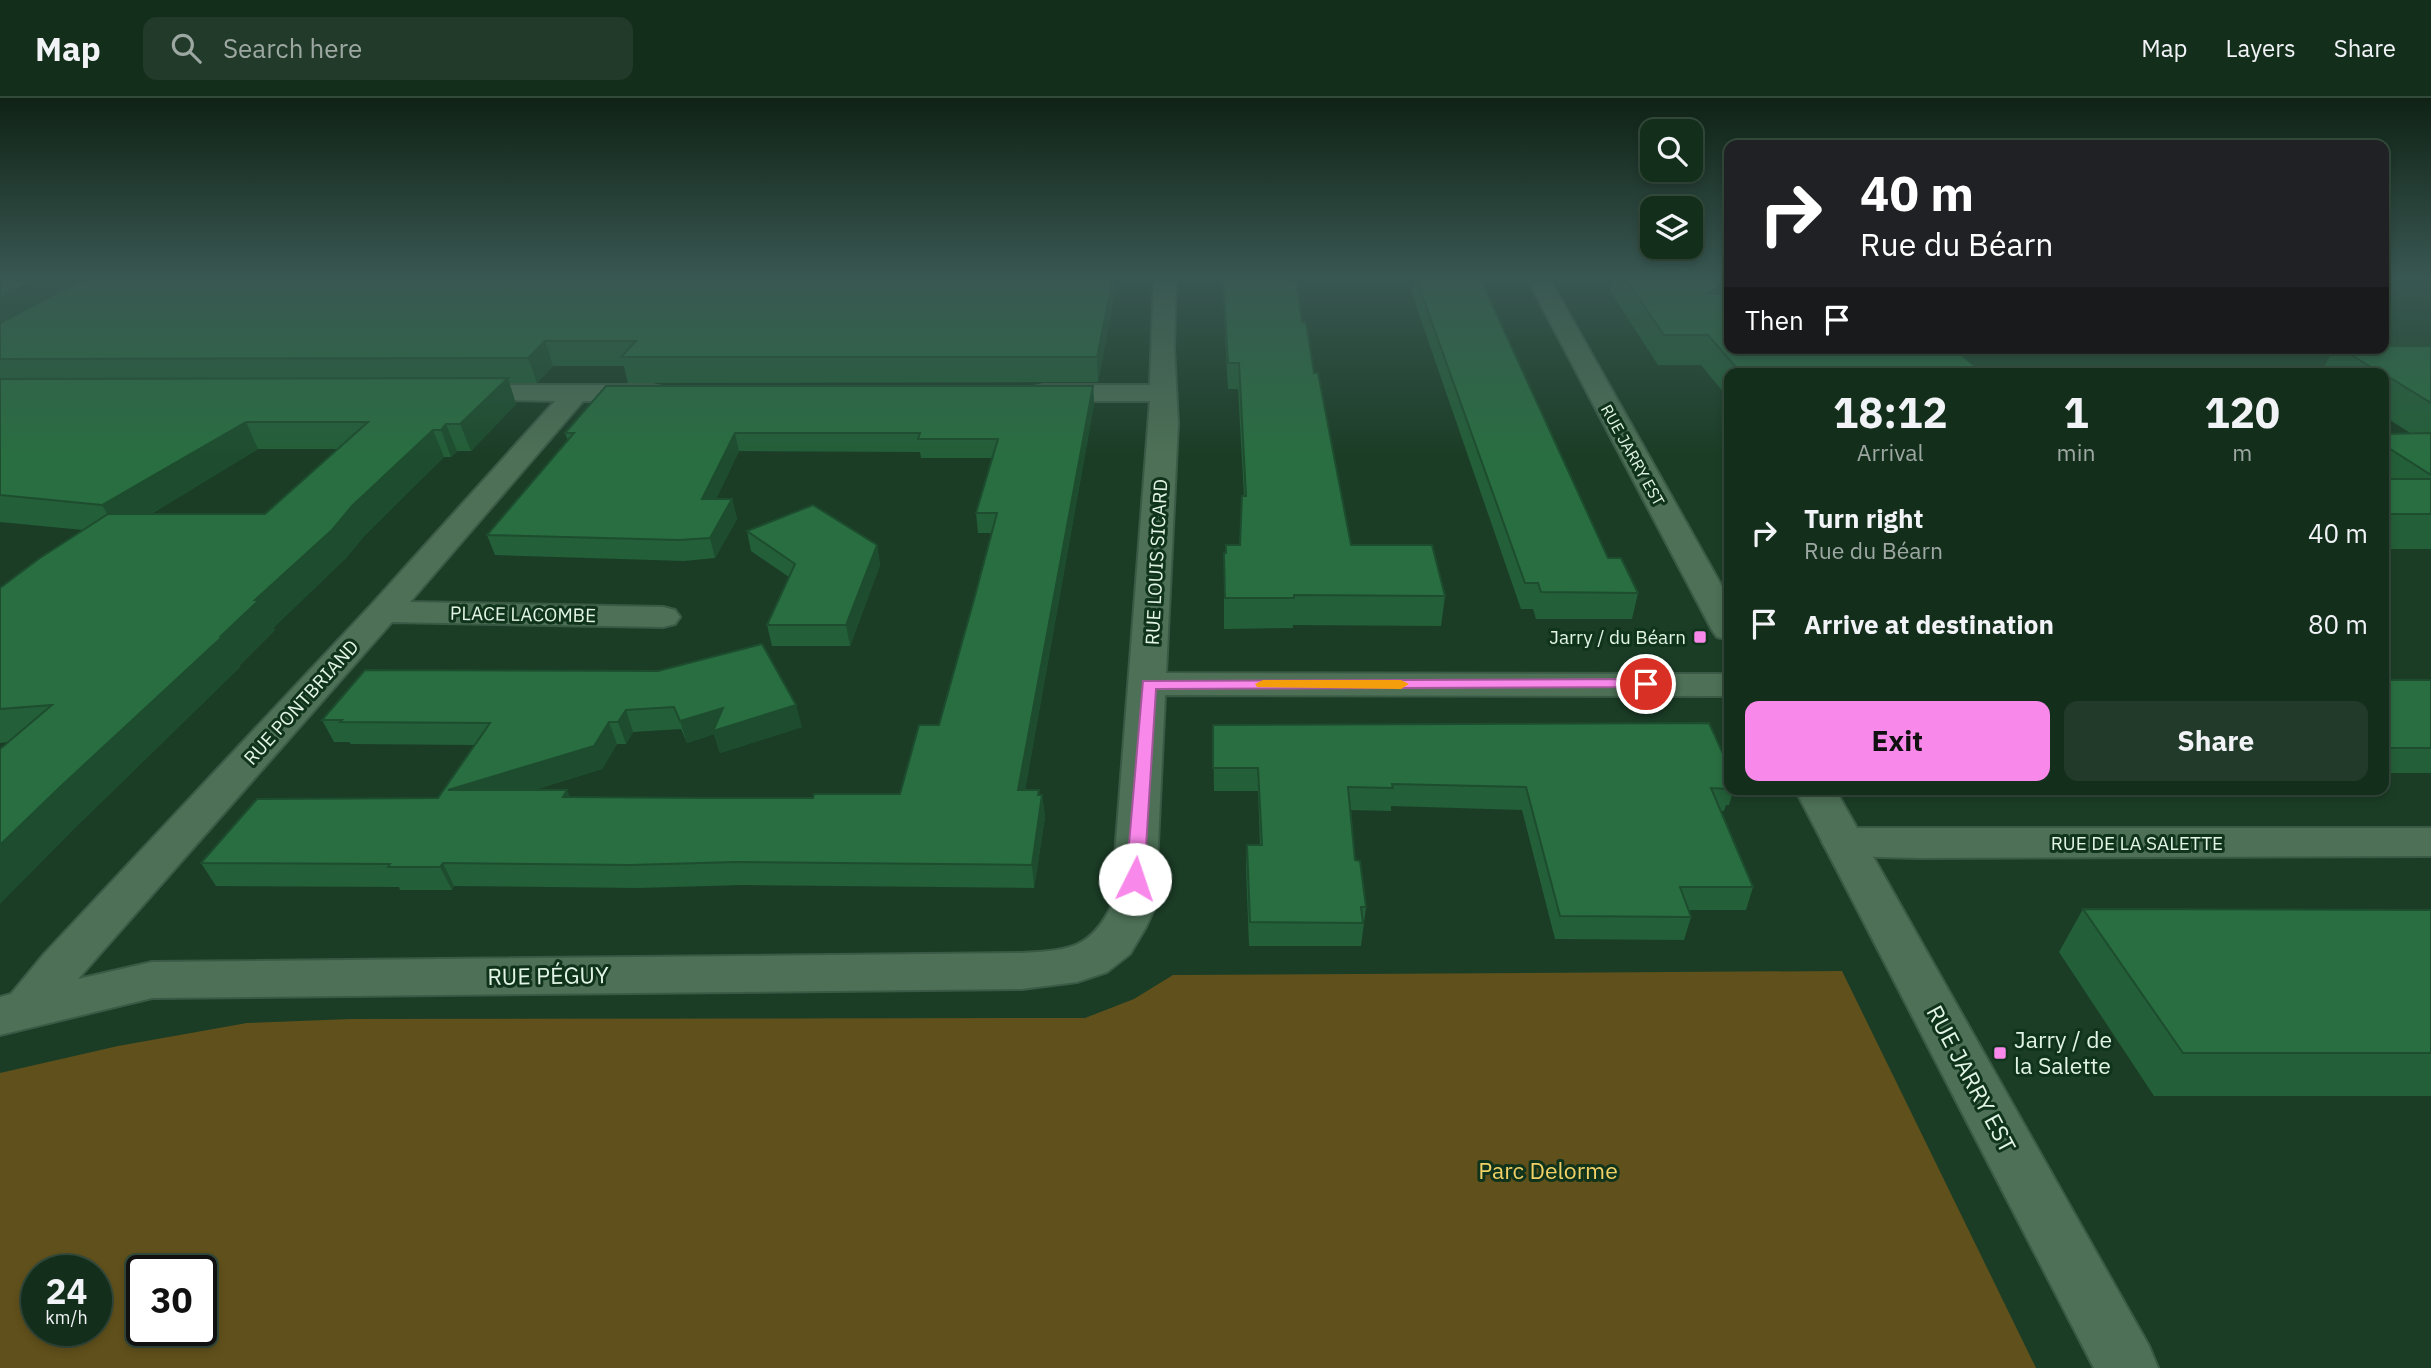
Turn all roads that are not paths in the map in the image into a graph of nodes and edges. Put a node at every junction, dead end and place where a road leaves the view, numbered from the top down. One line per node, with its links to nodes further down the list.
1 (1162, 337): 7 (street, RUE LOUIS SICARD)
2 (1570, 337): 10 (street, RUE JARRY EST)
3 (439, 393): 4 (street)
4 (576, 393): 5 (street); 8 (street, RUE PONTBRIAND)
5 (673, 393)
6 (1018, 393): 7 (street)
7 (1163, 393): 11 (street, RUE LOUIS SICARD)
8 (383, 612): 9 (street, PLACE LACOMBE); 17 (street, RUE PONTBRIAND)
9 (663, 617)
10 (1724, 621)
11 (1149, 684): 12 (street); 16 (street, RUE LOUIS SICARD)
12 (1724, 685)
13 (1818, 795): 14 (street, RUE JARRY EST)
14 (1843, 842): 15 (street, RUE DE LA SALETTE); 18 (street, RUE JARRY EST)
15 (2431, 842)
16 (1098, 958): 17 (street, RUE PÉGUY)
17 (13, 1013)
18 (2127, 1368)

